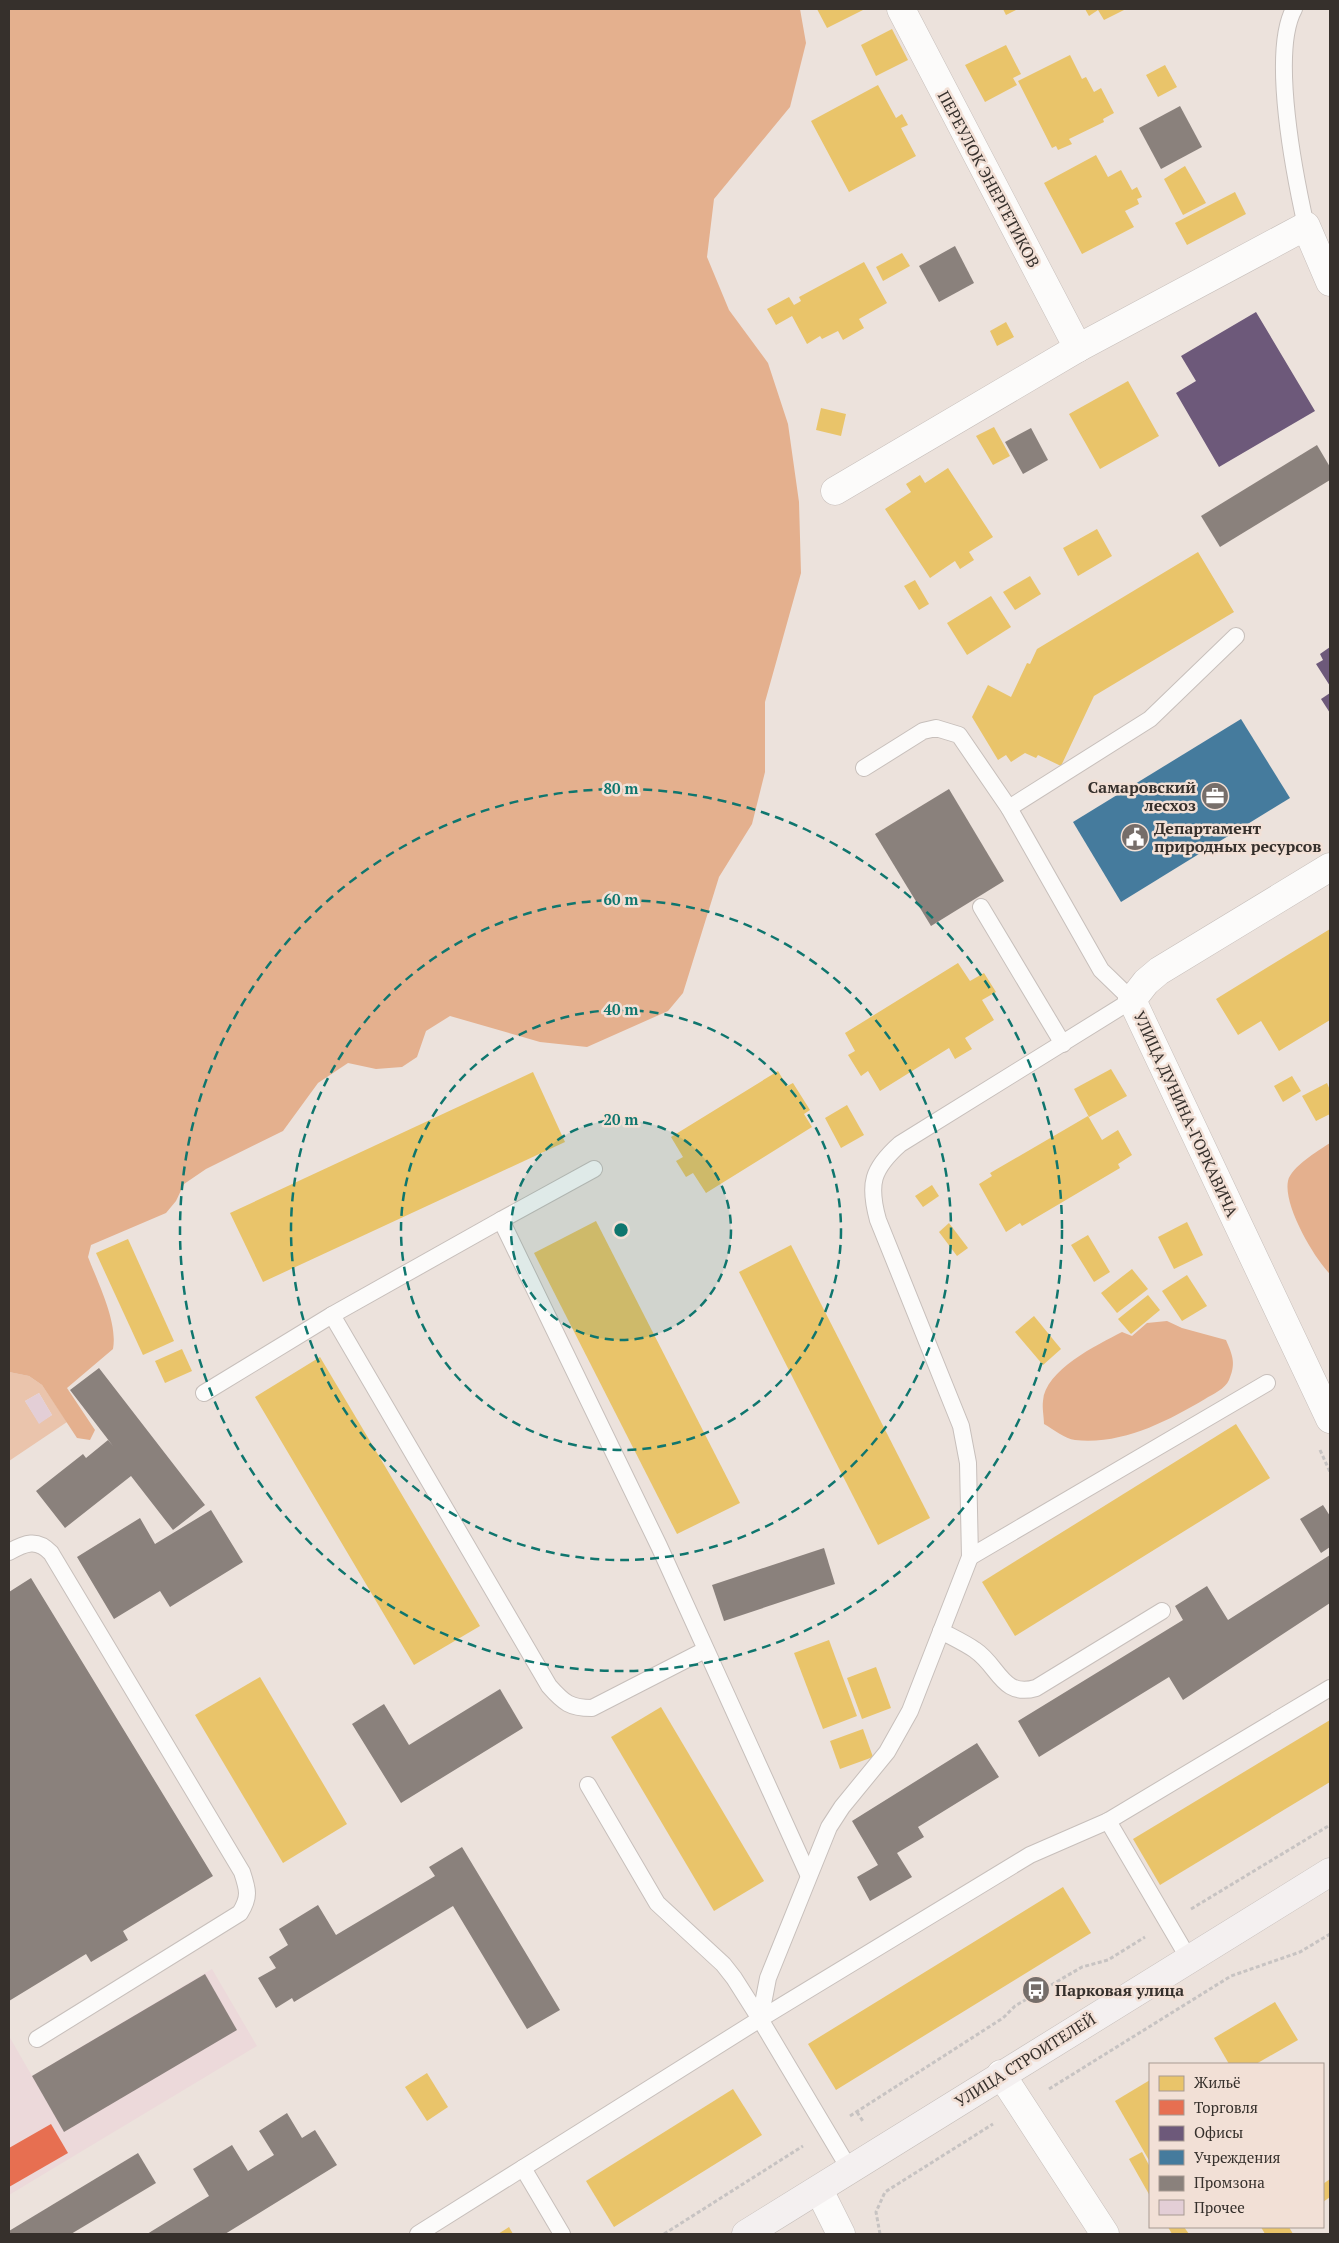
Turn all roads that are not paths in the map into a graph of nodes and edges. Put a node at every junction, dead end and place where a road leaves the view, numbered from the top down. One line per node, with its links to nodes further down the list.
1 (900, 9): 5 (street, ПЕРЕУЛОК ЭНЕРГЕТИКОВ)
2 (1292, 12): 3 (lane)
3 (1306, 226): 4 (street); 5 (street)
4 (1330, 282)
5 (1078, 348): 6 (street)
6 (835, 491)
7 (1236, 636): 9 (lane)
8 (864, 768): 9 (lane)
9 (1009, 808): 12 (lane)
10 (1330, 867): 12 (street, УЛИЦА ДУНИНА-ГОРКАВИЧА)
11 (981, 907): 13 (lane)
12 (1132, 1000): 13 (lane); 19 (street, УЛИЦА ДУНИНА-ГОРКАВИЧА)
13 (1063, 1044): 21 (lane)
14 (594, 1169): 15 (lane)
15 (501, 1220): 16 (lane); 24 (lane)
16 (332, 1315): 18 (lane); 24 (lane)
17 (1267, 1383): 21 (lane)
18 (204, 1393)
19 (1330, 1418)
20 (9, 1552): 32 (lane)
21 (970, 1557): 23 (lane)
22 (1162, 1611): 23 (lane)
23 (941, 1631): 29 (lane)
24 (705, 1650): 29 (lane)
25 (1330, 1688): 27 (lane)
26 (588, 1785): 31 (lane)
27 (1108, 1821): 30 (lane); 31 (lane)
28 (1330, 1872): 30 (main road, УЛИЦА СТРОИТЕЛЕЙ)
29 (808, 1874): 31 (lane)
30 (1189, 1958): 33 (main road, УЛИЦА СТРОИТЕЛЕЙ)
31 (760, 2019): 34 (lane); 35 (lane)
32 (37, 2039)
33 (1001, 2074): 35 (main road, УЛИЦА СТРОИТЕЛЕЙ); 41 (street)
34 (523, 2168): 37 (lane); 38 (lane)
35 (850, 2170): 36 (main road, УЛИЦА СТРОИТЕЛЕЙ)
36 (819, 2190): 39 (main road, УЛИЦА СТРОИТЕЛЕЙ); 40 (street)
37 (418, 2234)
38 (562, 2234)
39 (746, 2234)
40 (841, 2234)
41 (1106, 2234)

